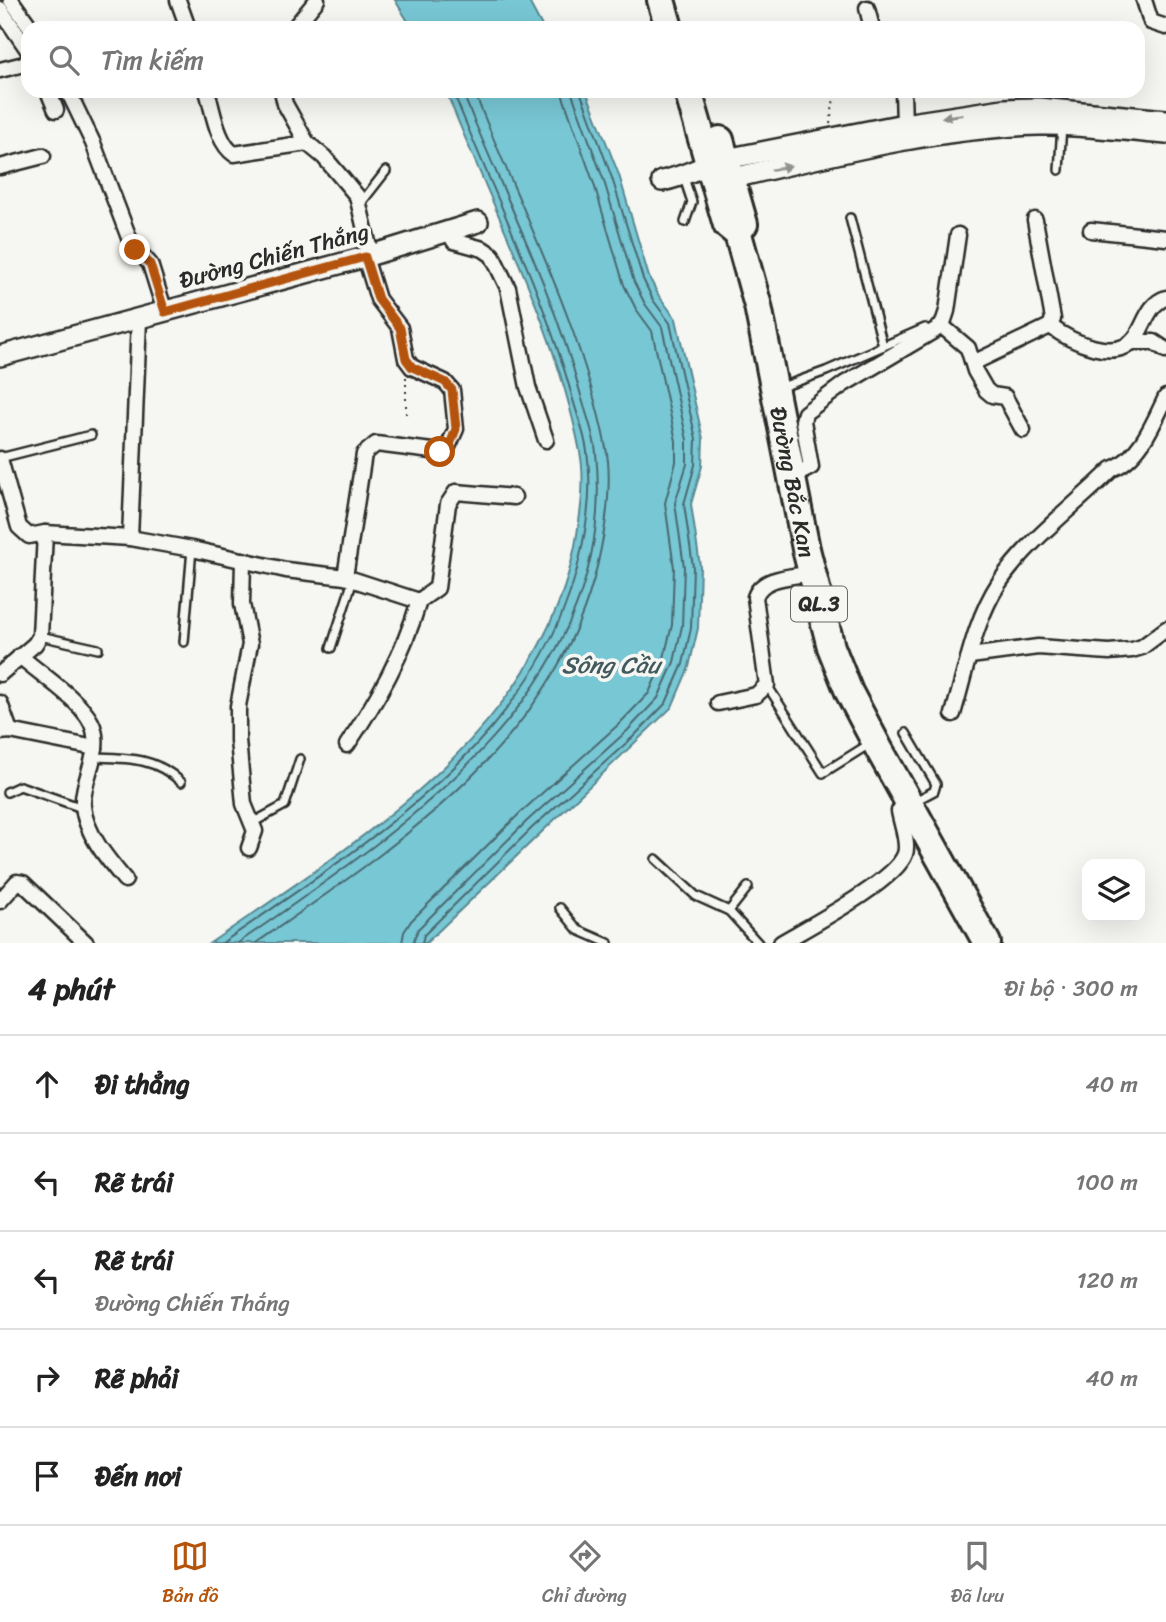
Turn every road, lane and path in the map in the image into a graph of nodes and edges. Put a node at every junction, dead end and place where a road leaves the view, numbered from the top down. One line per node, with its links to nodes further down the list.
1 (12, 0): 9 (street)
2 (178, 0): 10 (street)
3 (317, 0): 11 (street)
4 (661, 0): 12 (highway)
5 (680, 0): 13 (highway)
6 (1144, 0): 15 (street)
7 (867, 8): 14 (street)
8 (0, 9): 16 (street)
9 (26, 21)
10 (186, 21)
11 (300, 21)
12 (667, 21)
13 (686, 21)
14 (870, 21)
15 (1166, 27)
16 (21, 40)
17 (21, 65): 18 (street)
18 (0, 71)
19 (51, 98): 27 (street)
20 (71, 98): 51 (street)
21 (210, 98): 33 (street)
22 (284, 98): 33 (street)
23 (690, 98): 38 (highway, Đường Bắc Kạn / QL.3)
24 (706, 98): 38 (highway, Đường Bắc Kạn / QL.3)
25 (834, 98): 32 (path)
26 (903, 98): 29 (street)
27 (56, 110)
28 (1166, 120): 29 (main road, one-way to 29)
29 (904, 124): 32 (main road)
30 (1062, 126): 31 (main road); 36 (lane); 38 (main road, one-way to 30)
31 (1166, 134)
32 (831, 138): 38 (main road)
33 (307, 143): 40 (street)
34 (43, 156): 35 (street)
35 (0, 167)
36 (1059, 170)
37 (386, 171): 40 (lane)
38 (709, 173): 39 (main road); 44 (lane); 62 (highway, Đường Bắc Kạn / QL.3)
39 (662, 181)
40 (361, 202): 49 (street)
41 (850, 218): 57 (lane)
42 (1035, 220): 54 (street)
43 (478, 222): 46 (main road, Đường Chiến Thắng)
44 (685, 222)
45 (1091, 230): 48 (street)
46 (449, 231): 49 (main road, Đường Chiến Thắng); 67 (street)
47 (958, 235): 53 (street)
48 (1166, 238)
49 (368, 256): 51 (main road, Đường Chiến Thắng); 60 (street)
50 (1166, 298): 56 (street)
51 (165, 312): 52 (main road, Đường Chiến Thắng)
52 (139, 319): 59 (main road, Đường Chiến Thắng); 72 (street)
53 (942, 326): 61 (street); 69 (street)
54 (1050, 326): 56 (street); 61 (street)
55 (925, 328): 57 (lane)
56 (1132, 342): 58 (street)
57 (883, 346): 62 (lane)
58 (1166, 350)
59 (0, 356)
60 (406, 359): 64 (path); 76 (street)
61 (973, 363): 65 (street)
62 (775, 389): 69 (highway, Đường Bắc Kạn / QL.3)
63 (1166, 397): 84 (street)
64 (405, 414)
65 (1023, 430)
66 (91, 435): 68 (lane)
67 (546, 440)
68 (0, 459): 71 (street)
69 (792, 477): 75 (highway, Đường Bắc Kạn / QL.3)
70 (514, 497): 77 (street)
71 (45, 533): 72 (street); 79 (street)
72 (130, 538): 73 (street)
73 (192, 548): 74 (street); 80 (lane)
74 (243, 560): 76 (street); 100 (street)
75 (812, 573): 86 (street); 92 (highway, Đường Bắc Kạn / QL.3)
76 (349, 579): 77 (street); 81 (lane)
77 (418, 601): 93 (street)
78 (1166, 629): 84 (street)
79 (40, 636): 82 (lane); 83 (street)
80 (184, 642)
81 (331, 648)
82 (98, 649)
83 (20, 656): 85 (street); 94 (street)
84 (970, 656): 89 (street)
85 (0, 674)
86 (767, 685): 88 (street); 92 (lane)
87 (0, 703): 90 (street)
88 (718, 703)
89 (953, 714)
90 (5, 732): 94 (street)
91 (906, 733): 98 (lane)
92 (875, 741): 98 (highway, Đường Bắc Kạn / QL.3)
93 (347, 745)
94 (94, 752): 96 (lane); 99 (street)
95 (300, 759): 100 (lane)
96 (181, 782)
97 (7, 792): 99 (lane)
98 (910, 800): 111 (street); 112 (highway, Đường Bắc Kạn / QL.3)
99 (83, 808): 103 (street)
100 (252, 824): 101 (street)
101 (249, 848)
102 (656, 859): 107 (lane)
103 (125, 880)
104 (748, 887): 107 (lane)
105 (0, 901): 108 (street)
106 (560, 908): 109 (lane)
107 (729, 911): 110 (lane)
108 (86, 943)
109 (608, 943)
110 (758, 943)
111 (781, 943)
112 (987, 943)

